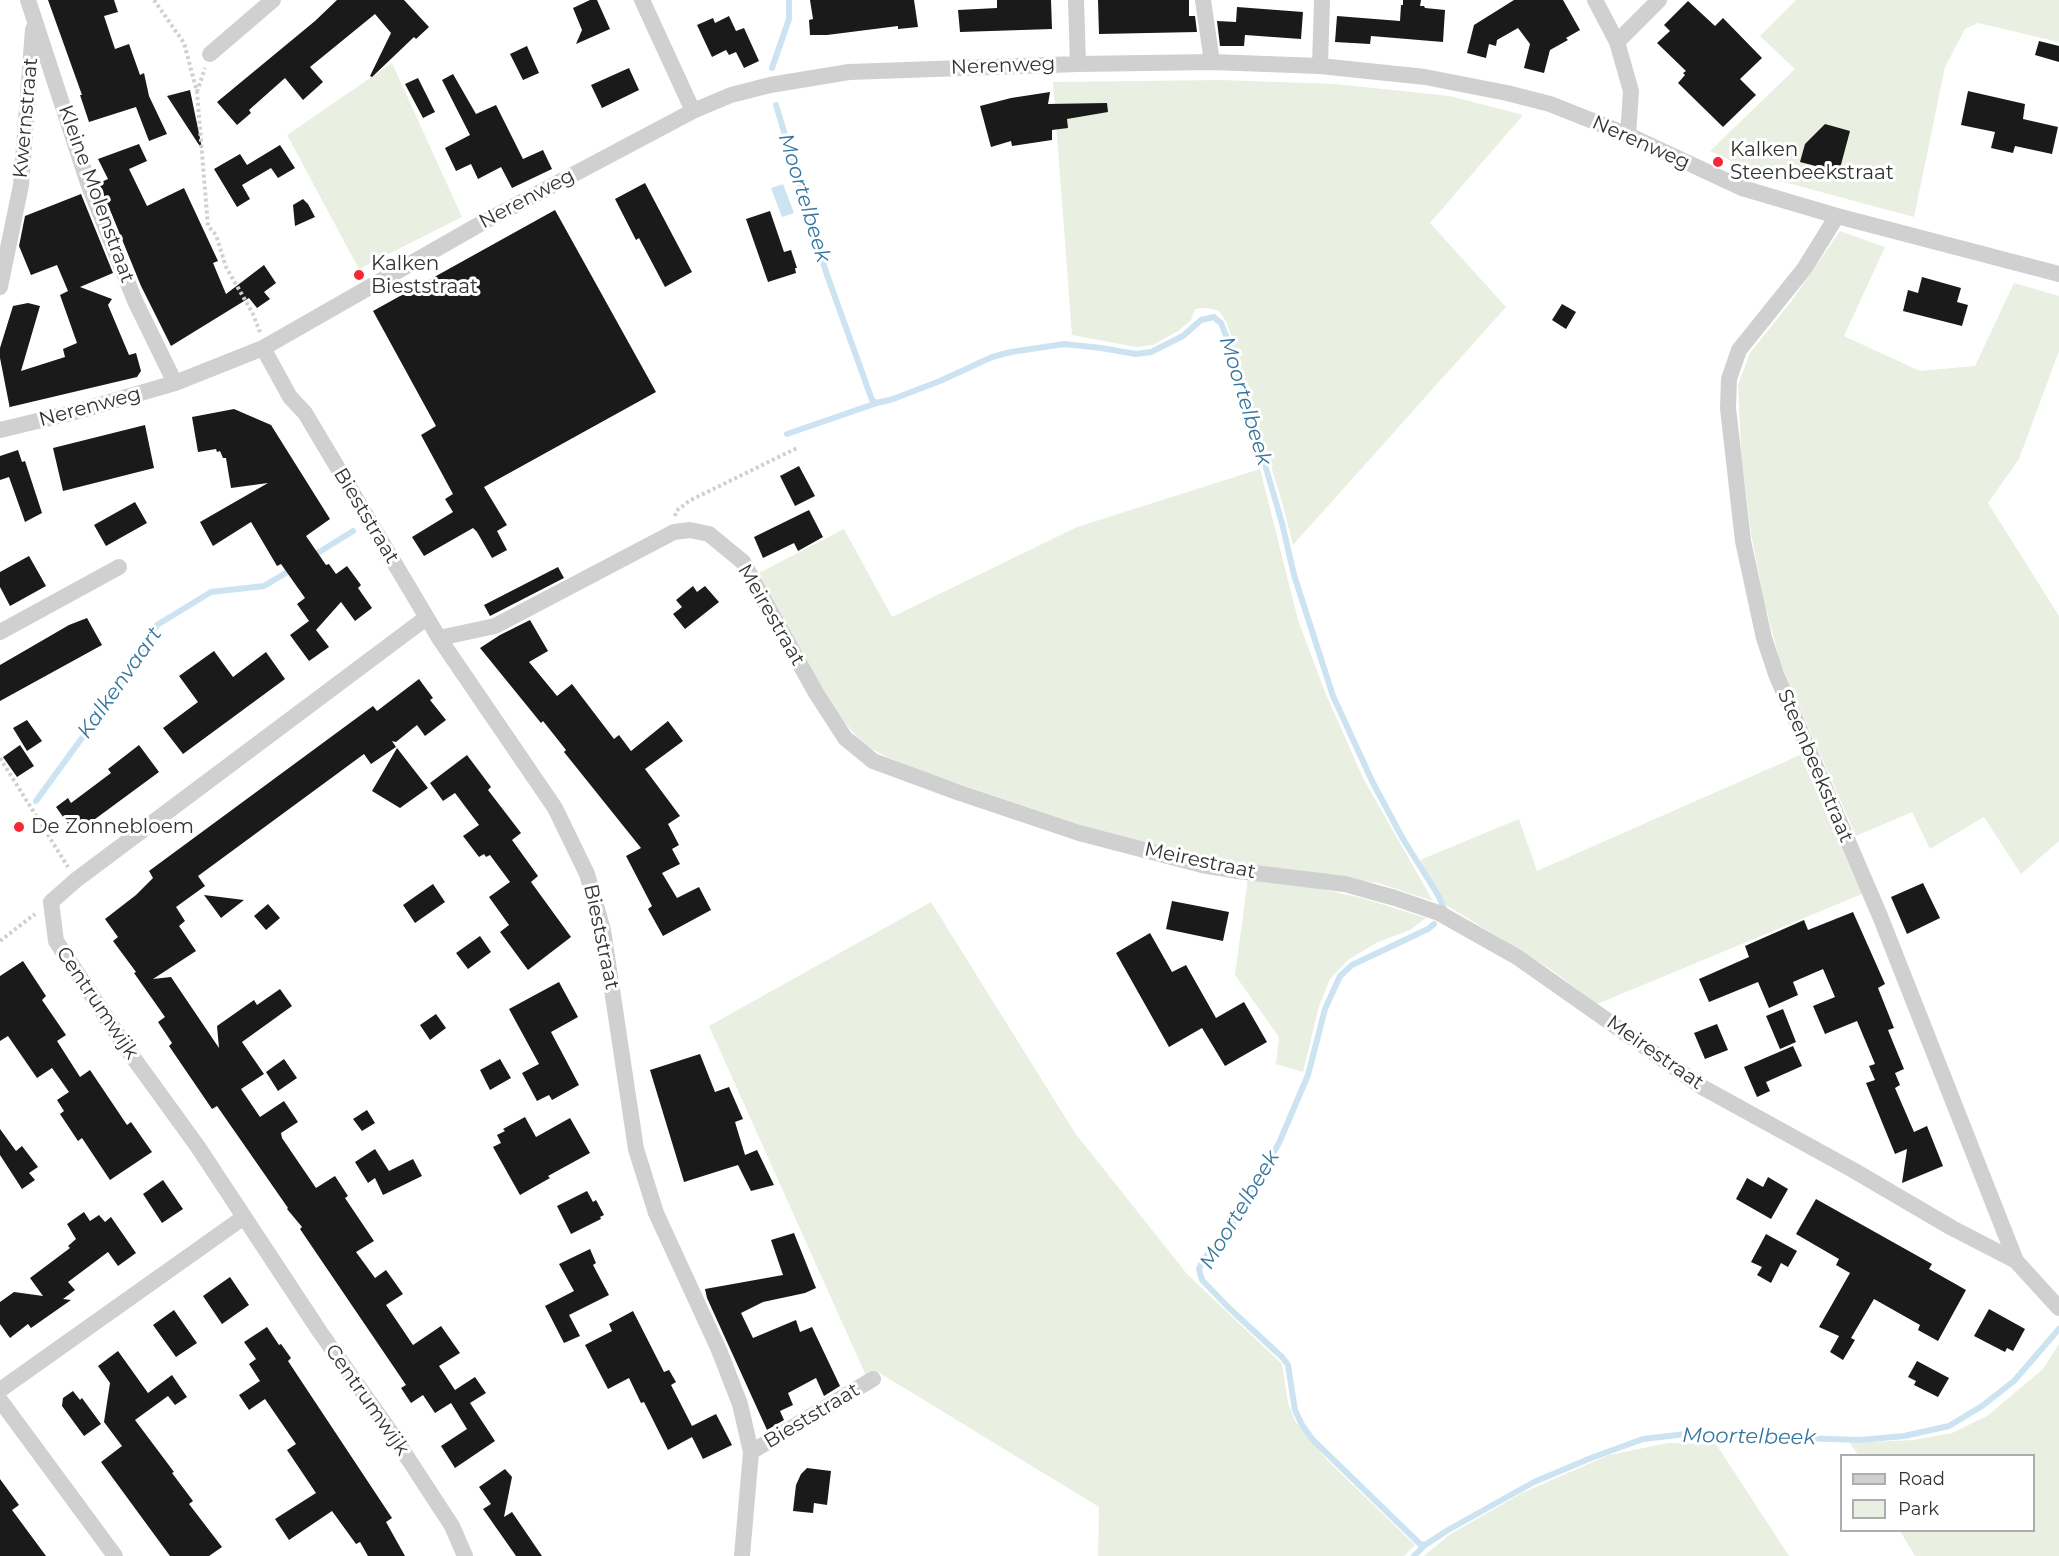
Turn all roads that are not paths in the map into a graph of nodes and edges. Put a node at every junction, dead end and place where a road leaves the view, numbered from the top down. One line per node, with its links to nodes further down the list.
1 (28, 0): 9 (street, Kleine Molenstraat)
2 (273, 0): 11 (street)
3 (642, 0): 15 (street)
4 (1076, 0): 13 (street, Nerenweg)
5 (1203, 0): 12 (street)
6 (1322, 0): 14 (street)
7 (1595, 0): 10 (street)
8 (1659, 0): 10 (street)
9 (34, 20): 19 (street, Kwernstraat); 21 (street, Kleine Molenstraat)
10 (1617, 42): 16 (street)
11 (210, 54)
12 (1212, 62): 13 (street, Nerenweg); 14 (street, Nerenweg)
13 (1078, 64): 15 (street, Nerenweg)
14 (1320, 66): 16 (street, Nerenweg)
15 (693, 111): 20 (street, Nerenweg)
16 (1628, 135): 17 (street, Nerenweg)
17 (1837, 216): 18 (street, Nerenweg); 28 (street, Steenbeekstraat)
18 (2059, 274)
19 (0, 286)
20 (263, 348): 21 (street, Nerenweg); 24 (street, Bieststraat)
21 (176, 383): 22 (street, Nerenweg)
22 (0, 430)
23 (119, 567): 25 (street)
24 (426, 618): 26 (street, Bieststraat); 27 (street, Centrumwijk)
25 (0, 630)
26 (439, 638): 28 (street, Meirestraat); 33 (street, Bieststraat)
27 (244, 1217): 31 (street); 35 (street, Centrumwijk)
28 (2016, 1262): 29 (street, Steenbeekstraat)
29 (2059, 1308)
30 (873, 1380): 33 (street, Bieststraat)
31 (0, 1390)
32 (0, 1400): 34 (street)
33 (751, 1452): 36 (street, Bieststraat)
34 (115, 1556)
35 (465, 1556)
36 (742, 1556)

